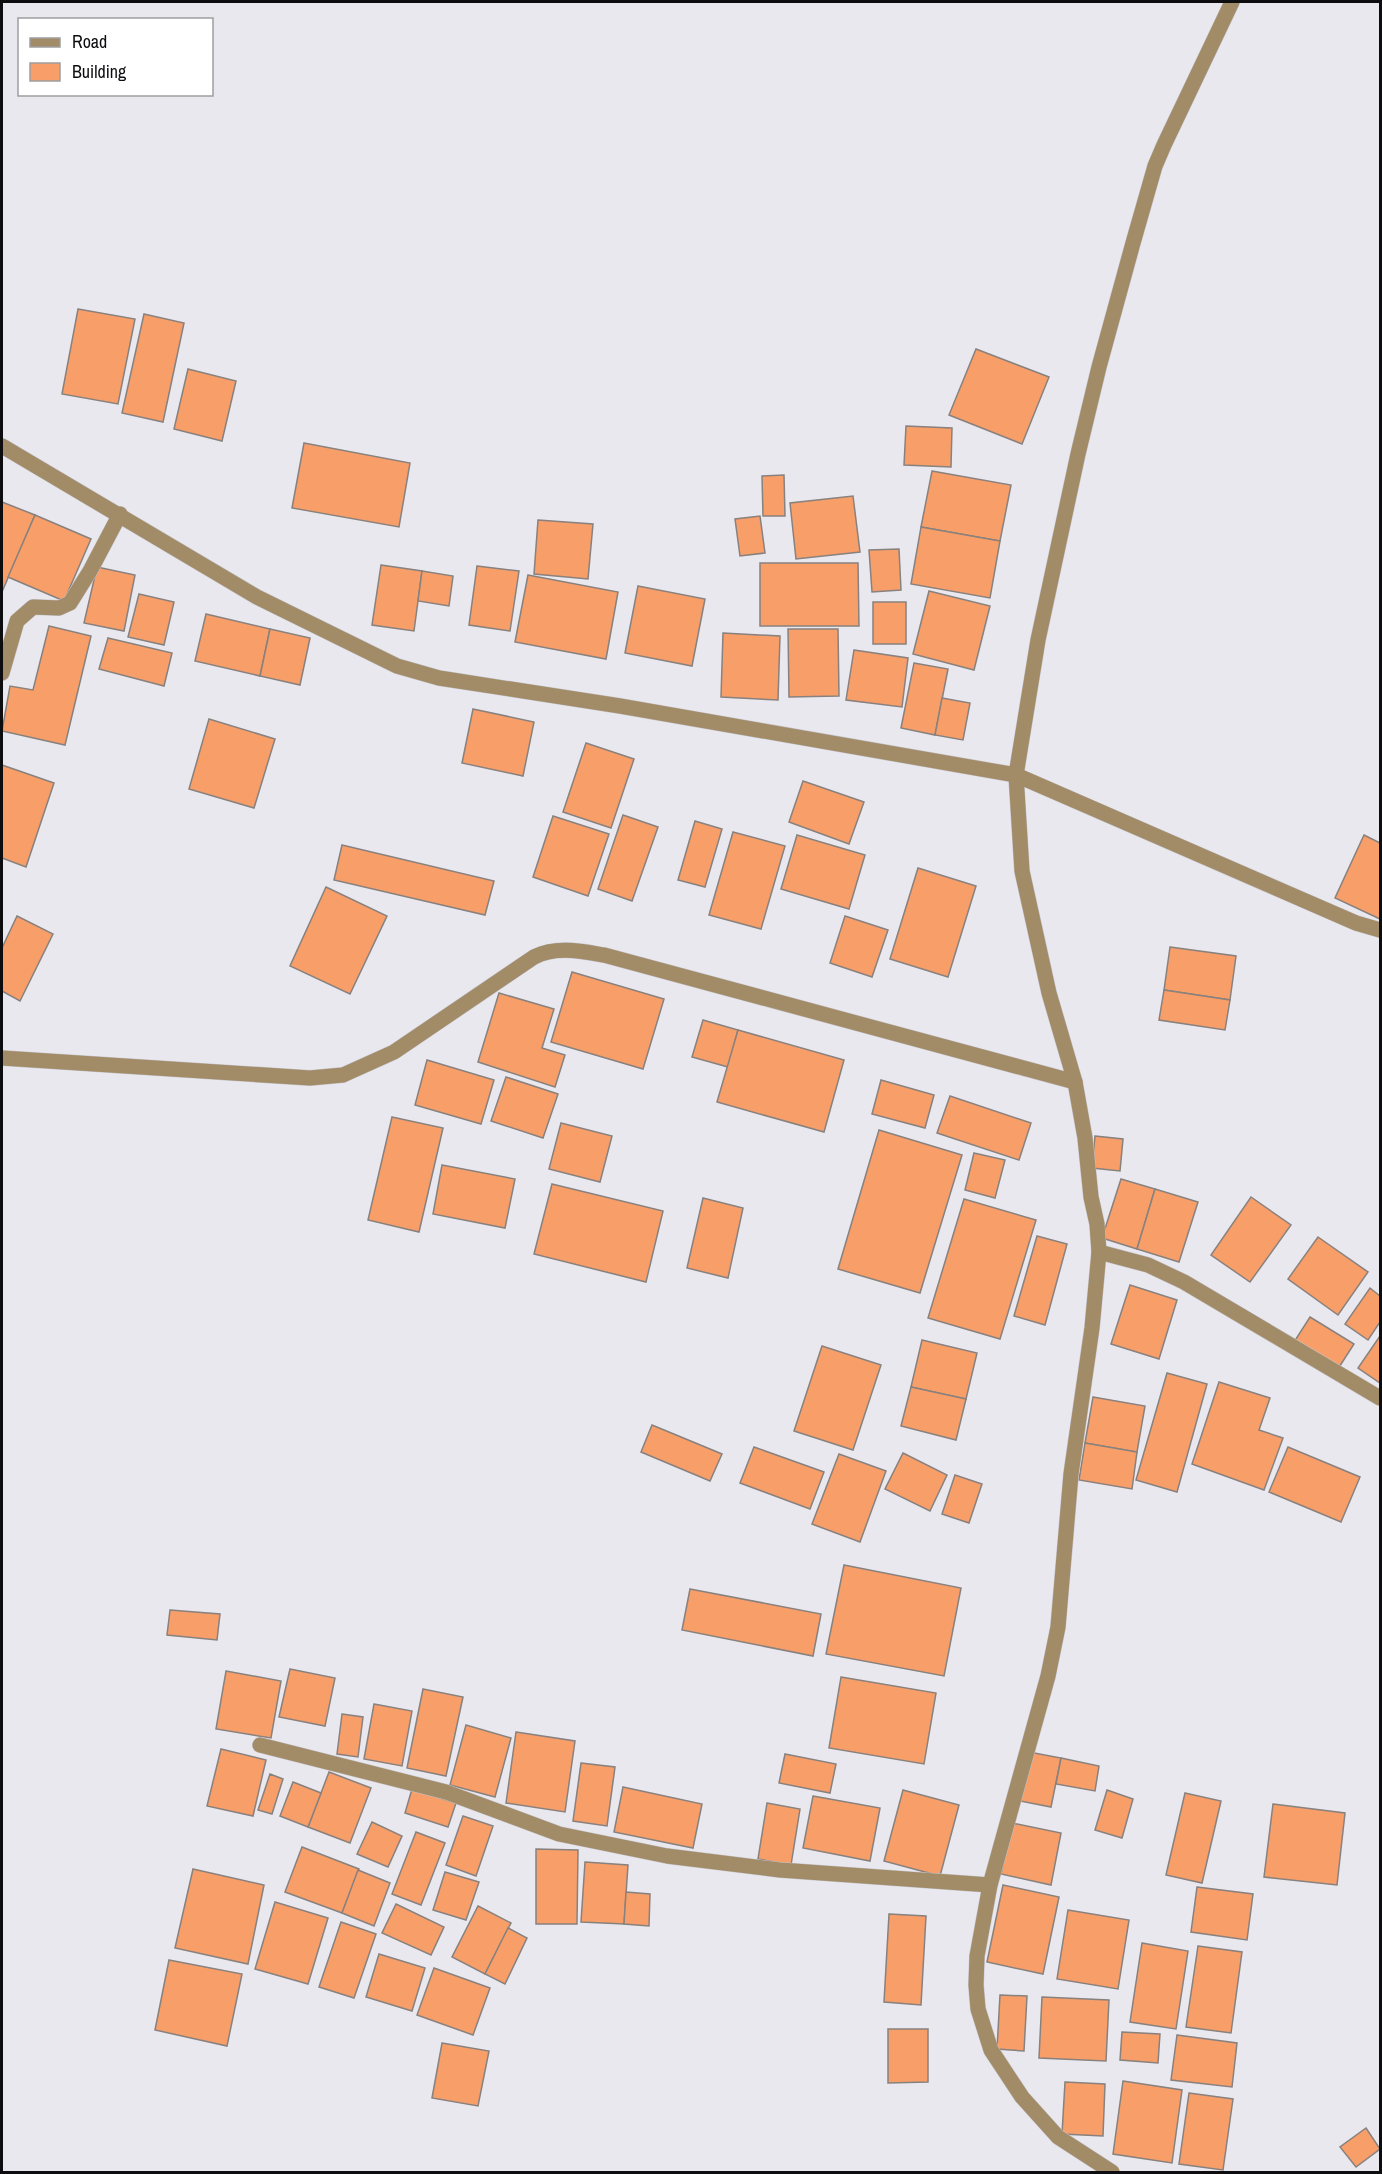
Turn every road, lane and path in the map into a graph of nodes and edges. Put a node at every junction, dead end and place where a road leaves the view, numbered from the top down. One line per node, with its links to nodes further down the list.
1 (1232, 2): 5 (street)
2 (2, 446): 3 (street)
3 (120, 514): 4 (street); 5 (street)
4 (2, 673)
5 (1016, 775): 6 (street); 8 (street)
6 (1380, 930)
7 (2, 1059): 8 (street)
8 (1075, 1082): 9 (street)
9 (1099, 1252): 10 (street); 12 (street)
10 (1380, 1398)
11 (260, 1745): 12 (street)
12 (990, 1886): 13 (street)
13 (1112, 2172)

